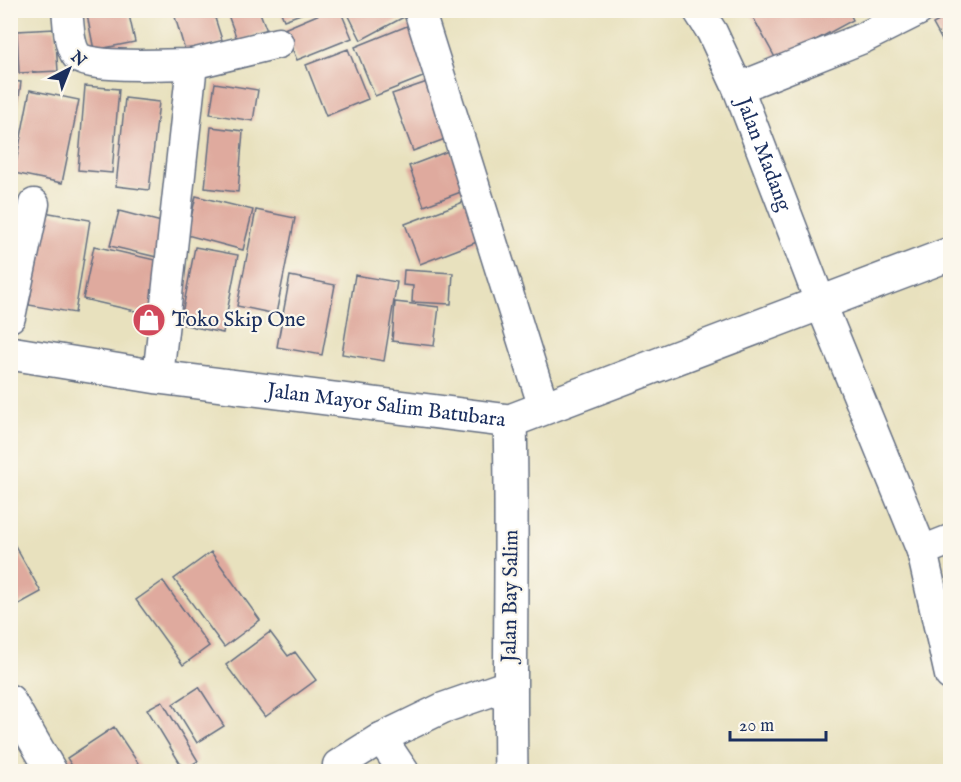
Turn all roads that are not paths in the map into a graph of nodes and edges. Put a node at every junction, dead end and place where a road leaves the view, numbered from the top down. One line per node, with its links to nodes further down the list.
1 (67, 10): 6 (street)
2 (419, 10): 14 (street)
3 (698, 10): 7 (street, Jalan Madang)
4 (919, 10): 7 (street)
5 (278, 43): 6 (street)
6 (192, 64): 13 (street)
7 (738, 87): 10 (street, Jalan Madang)
8 (34, 204): 11 (street)
9 (951, 254): 10 (street, Jalan Mayor Salim Batubara)
10 (821, 304): 14 (street, Jalan Mayor Salim Batubara); 17 (street, Jalan Madang)
11 (10, 317)
12 (10, 353): 13 (street, Jalan Mayor Salim Batubara)
13 (158, 377): 15 (street, Jalan Mayor Salim Batubara)
14 (544, 408): 15 (street, Jalan Mayor Salim Batubara)
15 (510, 421): 19 (street, Jalan Bay Salim)
16 (951, 540): 17 (street)
17 (922, 551): 18 (street, Jalan Madang)
18 (951, 675)
19 (509, 685): 21 (street); 25 (street, Jalan Bay Salim)
20 (10, 700): 23 (street)
21 (381, 738): 22 (street); 24 (street)
22 (338, 765)
23 (52, 771)
24 (405, 771)
25 (511, 771)

